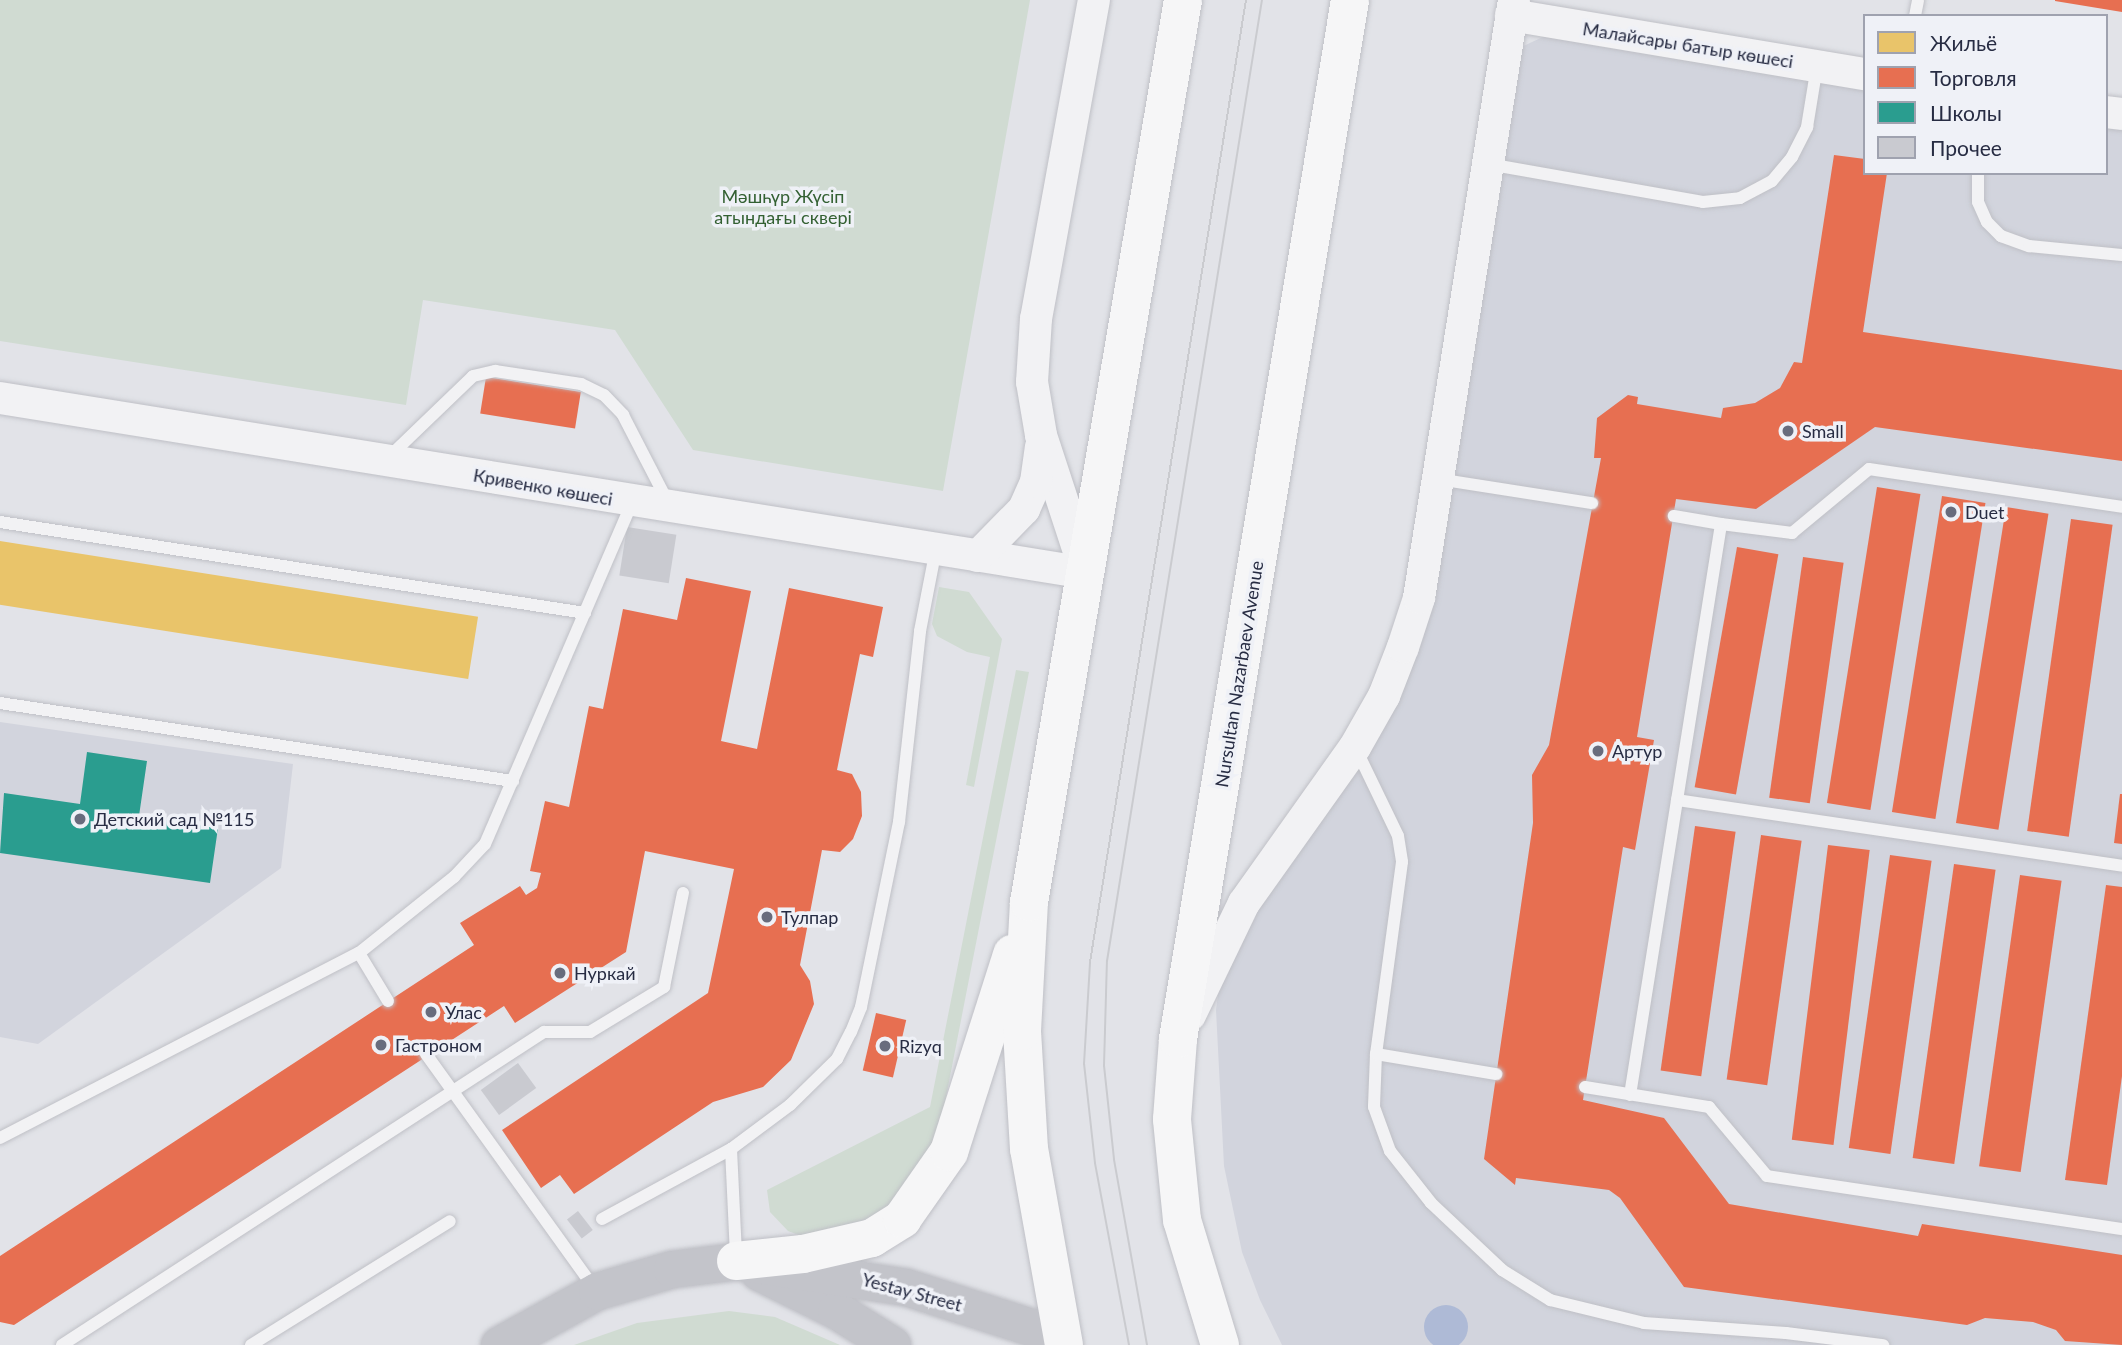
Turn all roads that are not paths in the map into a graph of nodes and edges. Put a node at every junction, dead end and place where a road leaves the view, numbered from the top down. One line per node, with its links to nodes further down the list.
1 (1094, 0): 11 (street)
2 (1183, 0): 23 (main road)
3 (1350, 0): 34 (main road, Nursultan Nazarbaev Avenue)
4 (1513, 8): 5 (street, Малайсары батыр көшесі); 7 (street)
5 (1817, 66): 6 (street, Малайсары батыр көшесі); 7 (lane)
6 (1863, 74)
7 (1488, 164): 13 (street)
8 (1978, 175): 9 (lane)
9 (2122, 256)
10 (0, 398): 12 (street, Кривенко көшесі)
11 (1041, 435): 22 (street); 23 (street)
12 (384, 461): 14 (street, Кривенко көшесі); 17 (lane)
13 (1438, 479): 15 (lane); 26 (street)
14 (632, 502): 17 (street, Кривенко көшесі); 24 (lane)
15 (1592, 503)
16 (2122, 507): 20 (lane)
17 (671, 508): 21 (street, Кривенко көшесі)
18 (1674, 516): 20 (lane)
19 (0, 522): 24 (lane)
20 (1721, 524): 28 (lane)
21 (936, 549): 22 (street, Кривенко көшесі); 42 (lane)
22 (978, 556): 23 (street, Кривенко көшесі)
23 (1086, 573): 31 (main road)
24 (585, 613): 27 (lane)
25 (0, 703): 27 (lane)
26 (1355, 747): 34 (street); 35 (lane)
27 (513, 781): 32 (lane)
28 (1677, 800): 29 (lane); 40 (lane)
29 (2122, 866)
30 (683, 893): 39 (lane)
31 (1029, 902): 46 (main road); 49 (main road)
32 (359, 953): 33 (lane); 41 (lane)
33 (388, 1001)
34 (1178, 1039): 54 (main road, Nursultan Nazarbaev Avenue)
35 (1376, 1054): 37 (lane); 48 (lane)
36 (426, 1055): 39 (lane)
37 (1496, 1074)
38 (1585, 1087): 40 (lane)
39 (452, 1092): 47 (lane); 50 (lane)
40 (1630, 1095): 45 (lane)
41 (0, 1138)
42 (731, 1149): 43 (lane); 46 (lane)
43 (602, 1219)
44 (450, 1221): 51 (lane)
45 (2122, 1229)
46 (736, 1261): 47 (main road, Yestay Street); 49 (main road, Yestay Street); 53 (main road)
47 (597, 1291): 52 (main road, Yestay Street)
48 (1785, 1339): 55 (lane)
49 (1070, 1342)
50 (62, 1345)
51 (251, 1345)
52 (499, 1345)
53 (892, 1345)
54 (1220, 1345)
55 (1883, 1345)

